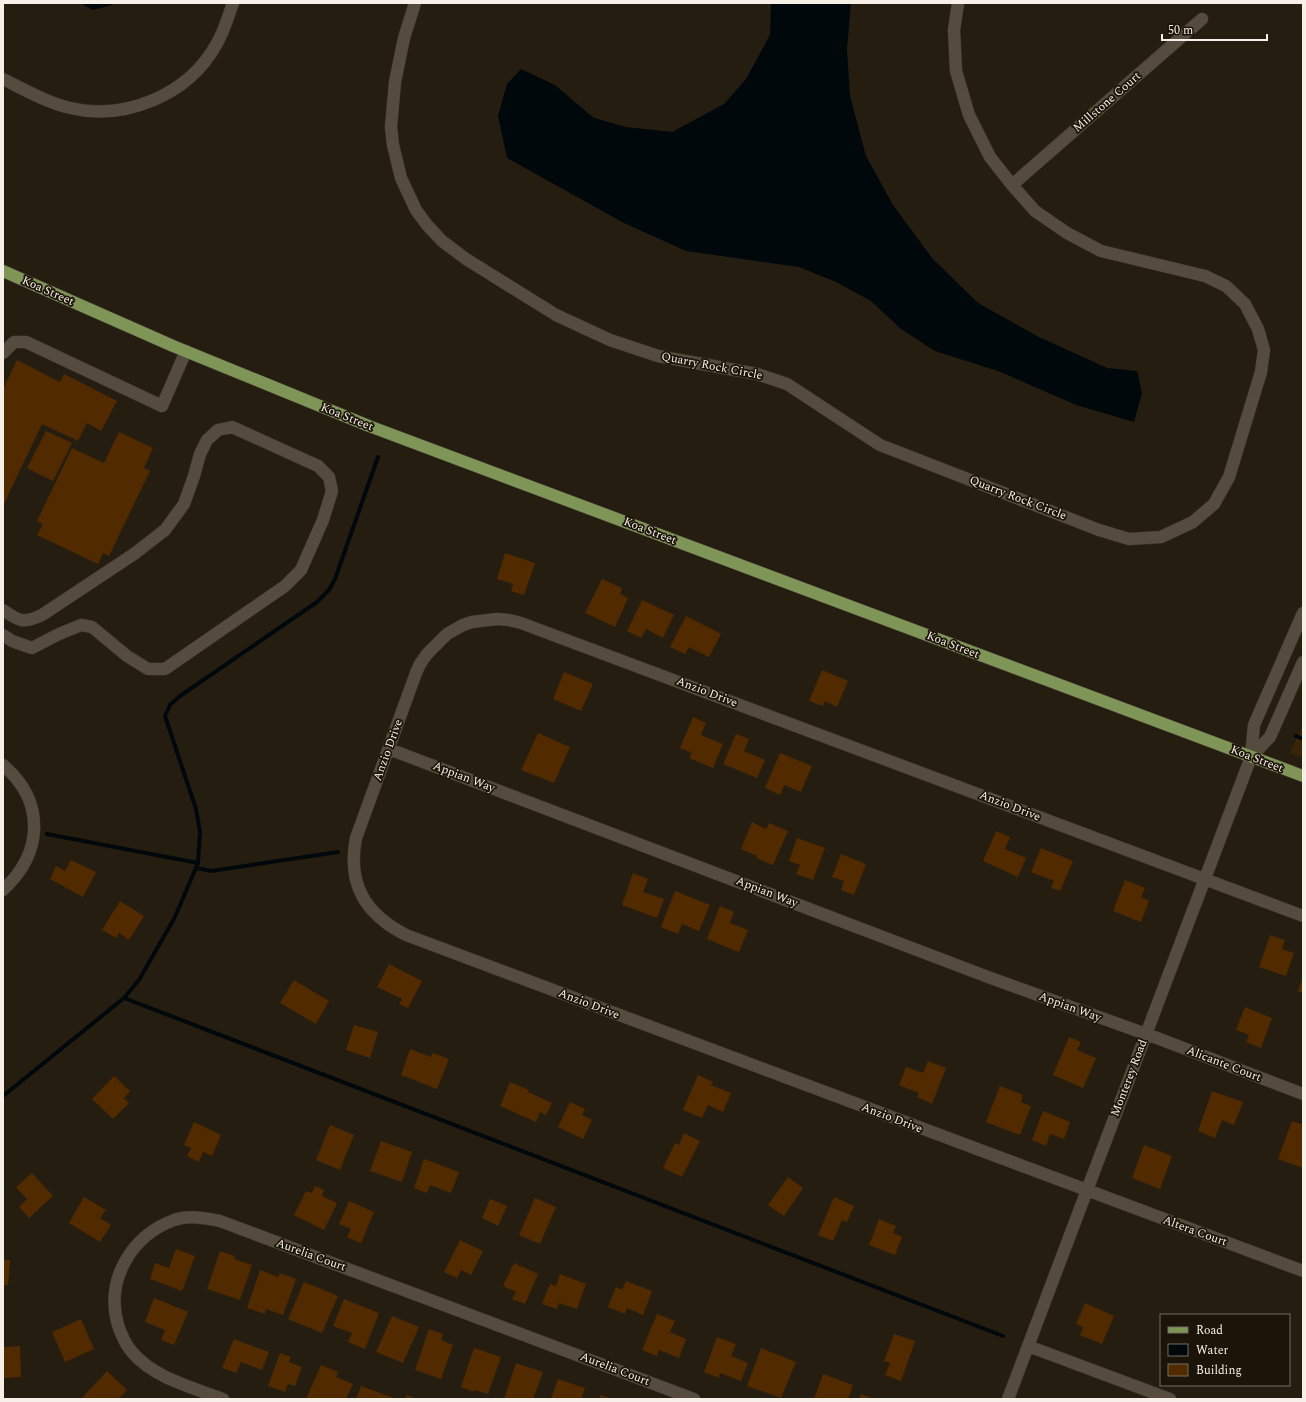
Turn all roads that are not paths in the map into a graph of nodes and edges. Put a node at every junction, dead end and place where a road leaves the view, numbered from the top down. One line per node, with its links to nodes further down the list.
1 (233, 3): 5 (street)
2 (415, 3): 6 (street, Quarry Rock Circle)
3 (958, 3): 6 (street, Quarry Rock Circle)
4 (1202, 19): 6 (street, Millstone Court)
5 (3, 79)
6 (1012, 185)
7 (3, 271): 8 (main road, Koa Street)
8 (186, 351): 9 (street); 15 (main road, Koa Street)
9 (3, 353)
10 (3, 610): 12 (street)
11 (1303, 613): 15 (street)
12 (3, 635)
13 (1303, 662): 15 (street)
14 (389, 749): 18 (street, Anzio Drive); 21 (street, Appian Way); 23 (street, Anzio Drive)
15 (1251, 757): 17 (main road, Koa Street); 18 (street, Monterey Road)
16 (3, 765): 19 (street)
17 (1303, 776)
18 (1205, 879): 20 (street); 21 (street, Monterey Road)
19 (3, 890)
20 (1303, 916)
21 (1146, 1034): 22 (street, Alicante Court); 23 (street, Monterey Road)
22 (1303, 1094)
23 (1087, 1191): 24 (street, Altera Court); 25 (street, Monterey Road)
24 (1303, 1271)
25 (1028, 1346): 28 (street, Monterey Road); 29 (street)
26 (223, 1399): 27 (street, Aurelia Court)
27 (694, 1399)
28 (1008, 1399)
29 (1170, 1399)

